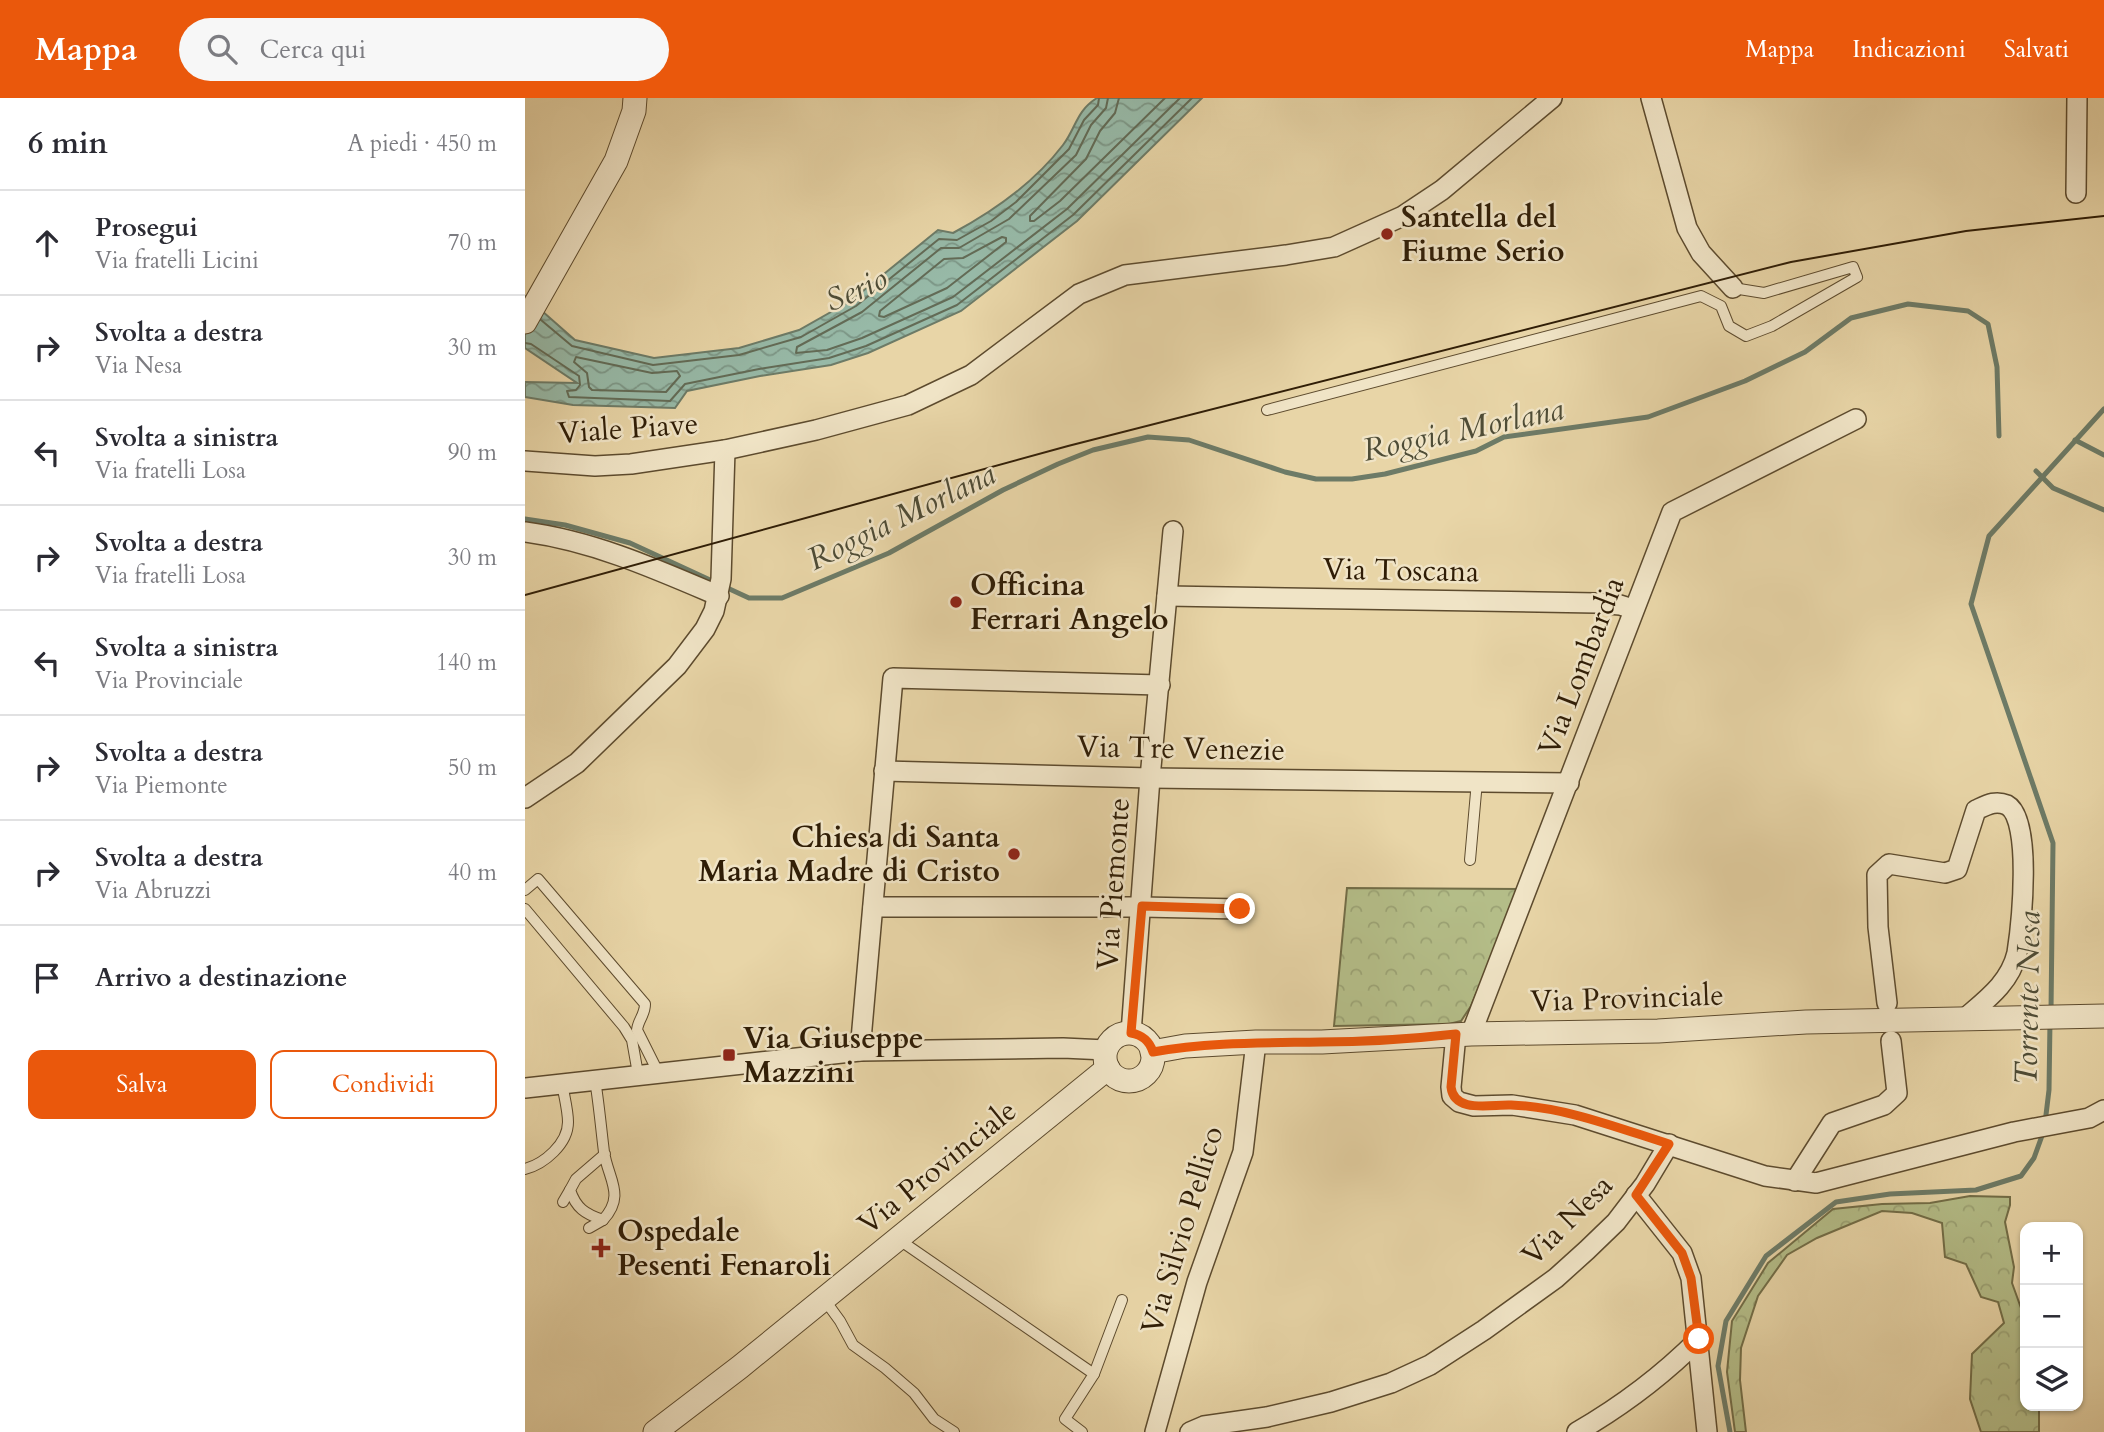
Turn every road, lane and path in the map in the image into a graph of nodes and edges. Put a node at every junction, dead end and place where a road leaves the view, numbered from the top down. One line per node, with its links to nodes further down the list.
1 (635, 98): 6 (street)
2 (650, 98): 6 (street)
3 (1552, 98): 12 (street, Viale Piave)
4 (1651, 98): 8 (street)
5 (2077, 98): 7 (street)
6 (616, 161): 9 (street)
7 (2076, 193)
8 (1733, 288): 10 (lane)
9 (525, 323)
10 (1267, 410)
11 (1856, 419): 18 (street, Via Lombardia)
12 (725, 450): 13 (street, Viale Piave); 16 (street)
13 (528, 462)
14 (1173, 531): 17 (street, Via Piemonte)
15 (525, 532): 16 (street)
16 (720, 588): 24 (street)
17 (1167, 596): 18 (street, Via Toscana); 19 (street, Via Piemonte)
18 (1633, 609): 23 (street, Via Lombardia)
19 (1160, 685): 20 (street); 21 (street, Via Piemonte)
20 (884, 771): 21 (street, Via Tre Venezie); 28 (street)
21 (1150, 778): 22 (street, Via Tre Venezie); 27 (street, Via Piemonte)
22 (1477, 781): 23 (street, Via Tre Venezie); 25 (lane)
23 (1569, 783): 37 (street, Via Lombardia)
24 (525, 798)
25 (1470, 860)
26 (525, 890): 34 (lane)
27 (1142, 906): 28 (street); 30 (street); 36 (street, Via Piemonte)
28 (873, 907): 40 (street)
29 (525, 909): 35 (lane)
30 (1240, 909)
31 (1887, 1003): 33 (street)
32 (2104, 1016): 33 (street, Via Provinciale)
33 (1964, 1019): 37 (street, Via Provinciale)
34 (638, 1024): 35 (lane); 43 (lane)
35 (624, 1027): 44 (lane)
36 (1131, 1033): 41 (street); 42 (street)
37 (1463, 1034): 39 (street, Via Provinciale); 49 (street, Via Lombardia)
38 (1891, 1041): 52 (street)
39 (1256, 1042): 41 (street, Via Provinciale); 63 (street, Via Silvio Pellico)
40 (860, 1051): 42 (street); 43 (street)
41 (1153, 1052): 42 (street)
42 (1107, 1059): 58 (street, Via Provinciale)
43 (658, 1072): 44 (street)
44 (638, 1074): 45 (street)
45 (595, 1079): 46 (street); 50 (lane)
46 (562, 1083): 47 (street); 51 (lane)
47 (525, 1088)
48 (2104, 1110): 52 (street)
49 (1669, 1144): 52 (street); 54 (street, Via Nesa)
50 (604, 1154): 53 (lane); 56 (lane)
51 (525, 1169)
52 (1795, 1181)
53 (570, 1190): 55 (lane); 56 (lane)
54 (1636, 1195): 61 (street); 69 (street, Via Nesa)
55 (563, 1202)
56 (603, 1220): 57 (lane)
57 (589, 1228)
58 (898, 1239): 59 (street, Via Provinciale); 62 (lane)
59 (824, 1299): 64 (street, Via Provinciale); 65 (lane)
60 (1122, 1300): 62 (lane)
61 (1699, 1339): 70 (street); 71 (street)
62 (1094, 1374): 66 (lane)
63 (1164, 1392): 67 (street, Via Silvio Pellico); 68 (street, Via Silvio Pellico)
64 (666, 1428)
65 (954, 1432)
66 (1082, 1432)
67 (1155, 1432)
68 (1171, 1432)
69 (1190, 1432)
70 (1577, 1432)
71 (1707, 1432)

